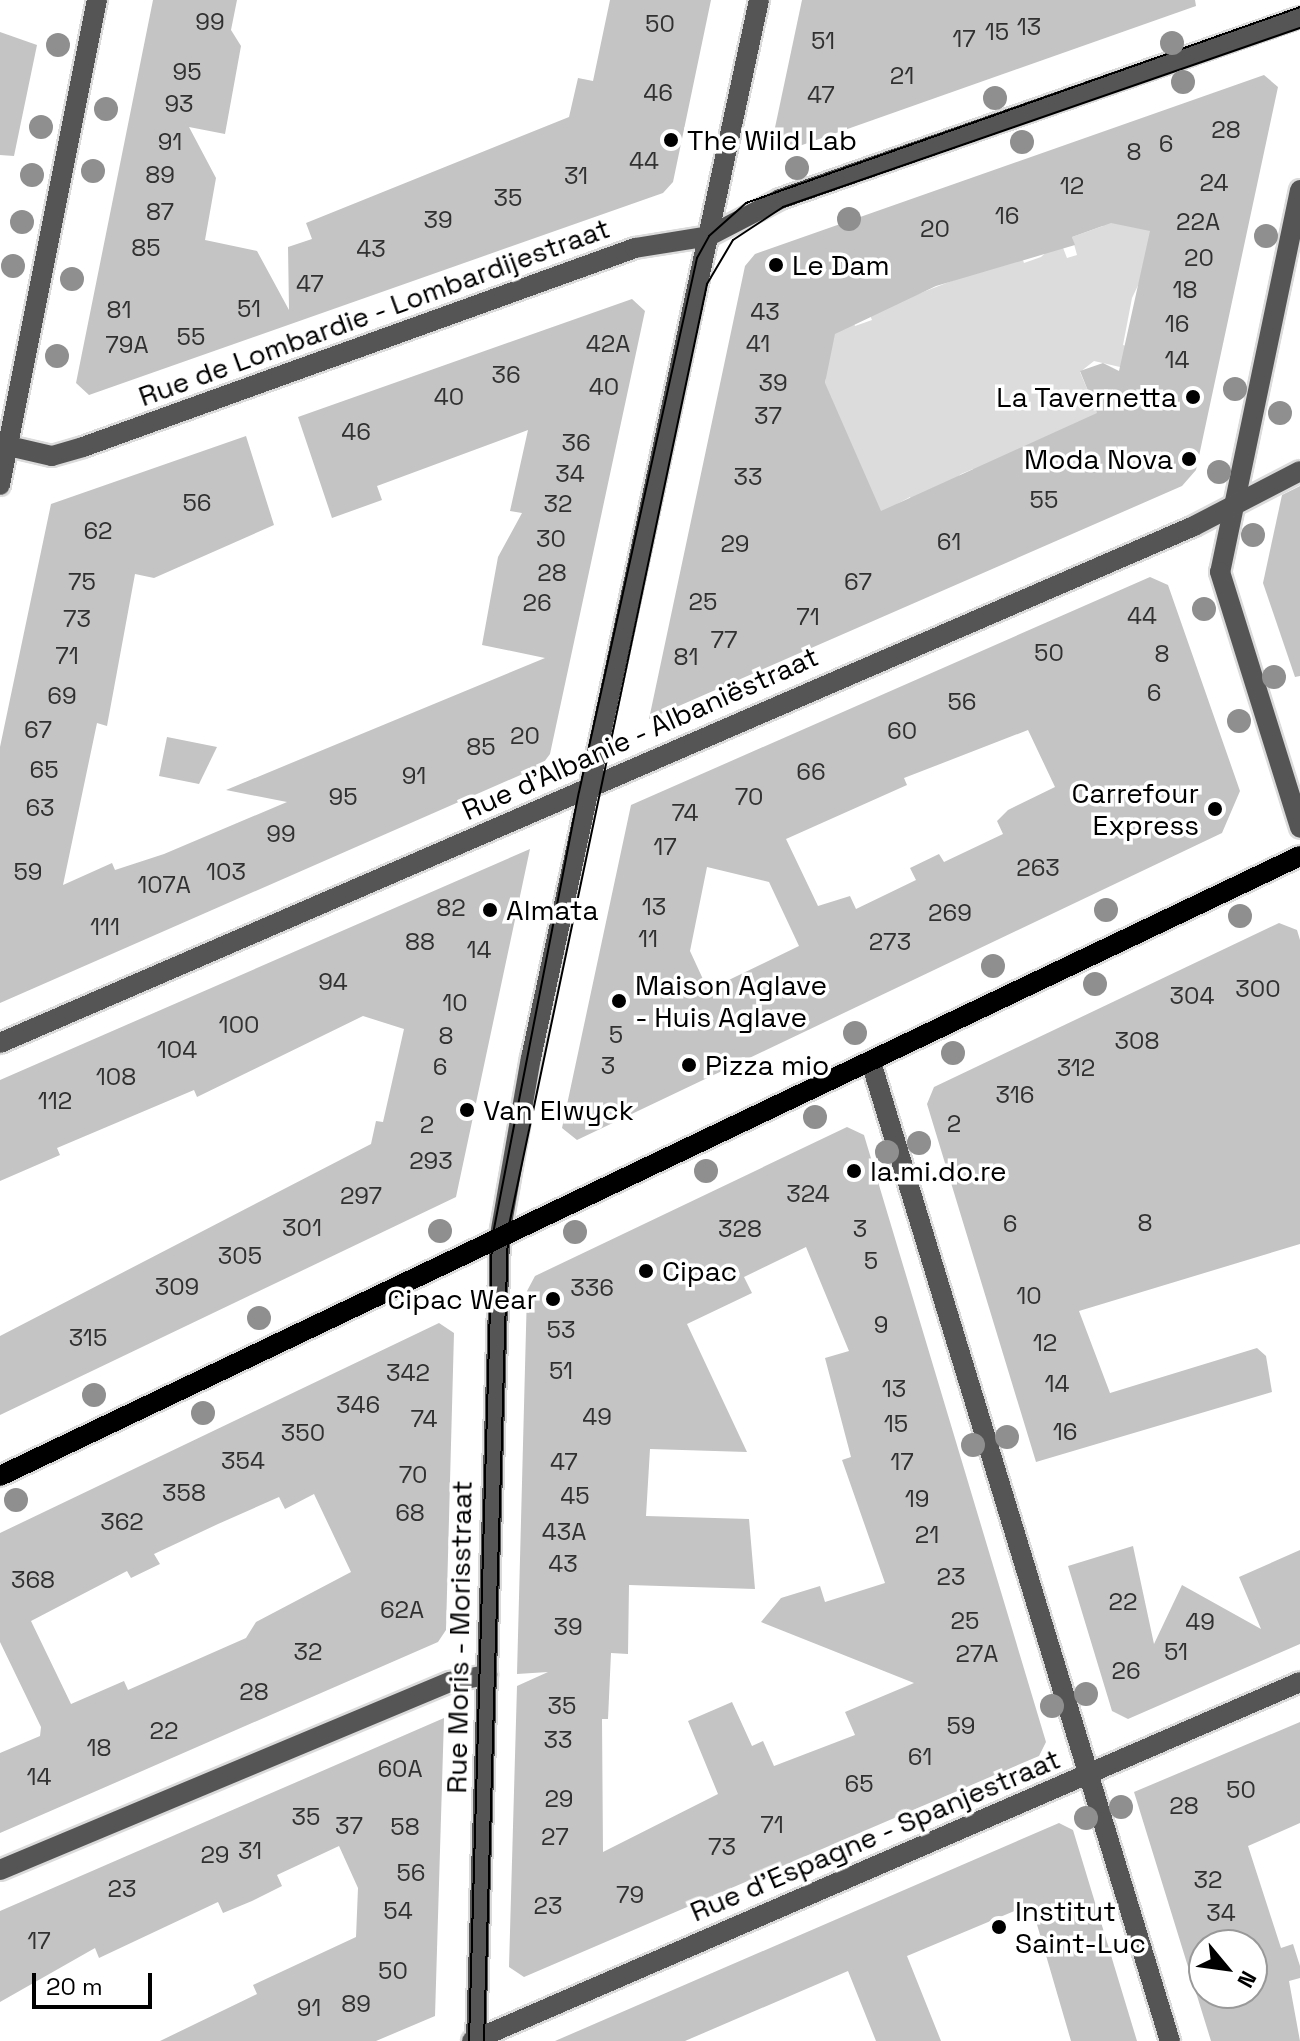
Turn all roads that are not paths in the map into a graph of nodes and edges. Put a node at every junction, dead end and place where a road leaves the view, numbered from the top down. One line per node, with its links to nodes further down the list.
1 (97, 0): 6 (street)
2 (759, 0): 5 (street, Rue Moris - Morisstraat)
3 (1300, 17): 5 (street, Rue de Lombardie - Lombardijestraat)
4 (1300, 190): 9 (street)
5 (709, 236): 6 (street, Rue de Lombardie - Lombardijestraat); 10 (street, Rue Moris - Morisstraat)
6 (4, 445): 8 (street)
7 (1300, 471): 9 (street, Rue d'Albanie - Albaniëstraat)
8 (0, 485)
9 (1235, 503): 10 (street, Rue d'Albanie - Albaniëstraat); 11 (street)
10 (589, 787): 13 (street, Rue d'Albanie - Albaniëstraat); 15 (street, Rue Moris - Morisstraat)
11 (1300, 828)
12 (1300, 856): 14 (main road)
13 (0, 1043)
14 (871, 1062): 15 (main road); 19 (street)
15 (500, 1235): 16 (main road); 17 (street, Rue Moris - Morisstraat)
16 (0, 1476)
17 (487, 1675): 20 (street); 21 (street, Rue Moris - Morisstraat)
18 (1300, 1682): 19 (street, Rue d'Espagne - Spanjestraat)
19 (1090, 1774): 21 (street, Rue d'Espagne - Spanjestraat); 22 (street)
20 (0, 1870)
21 (475, 2040)
22 (1170, 2041)

